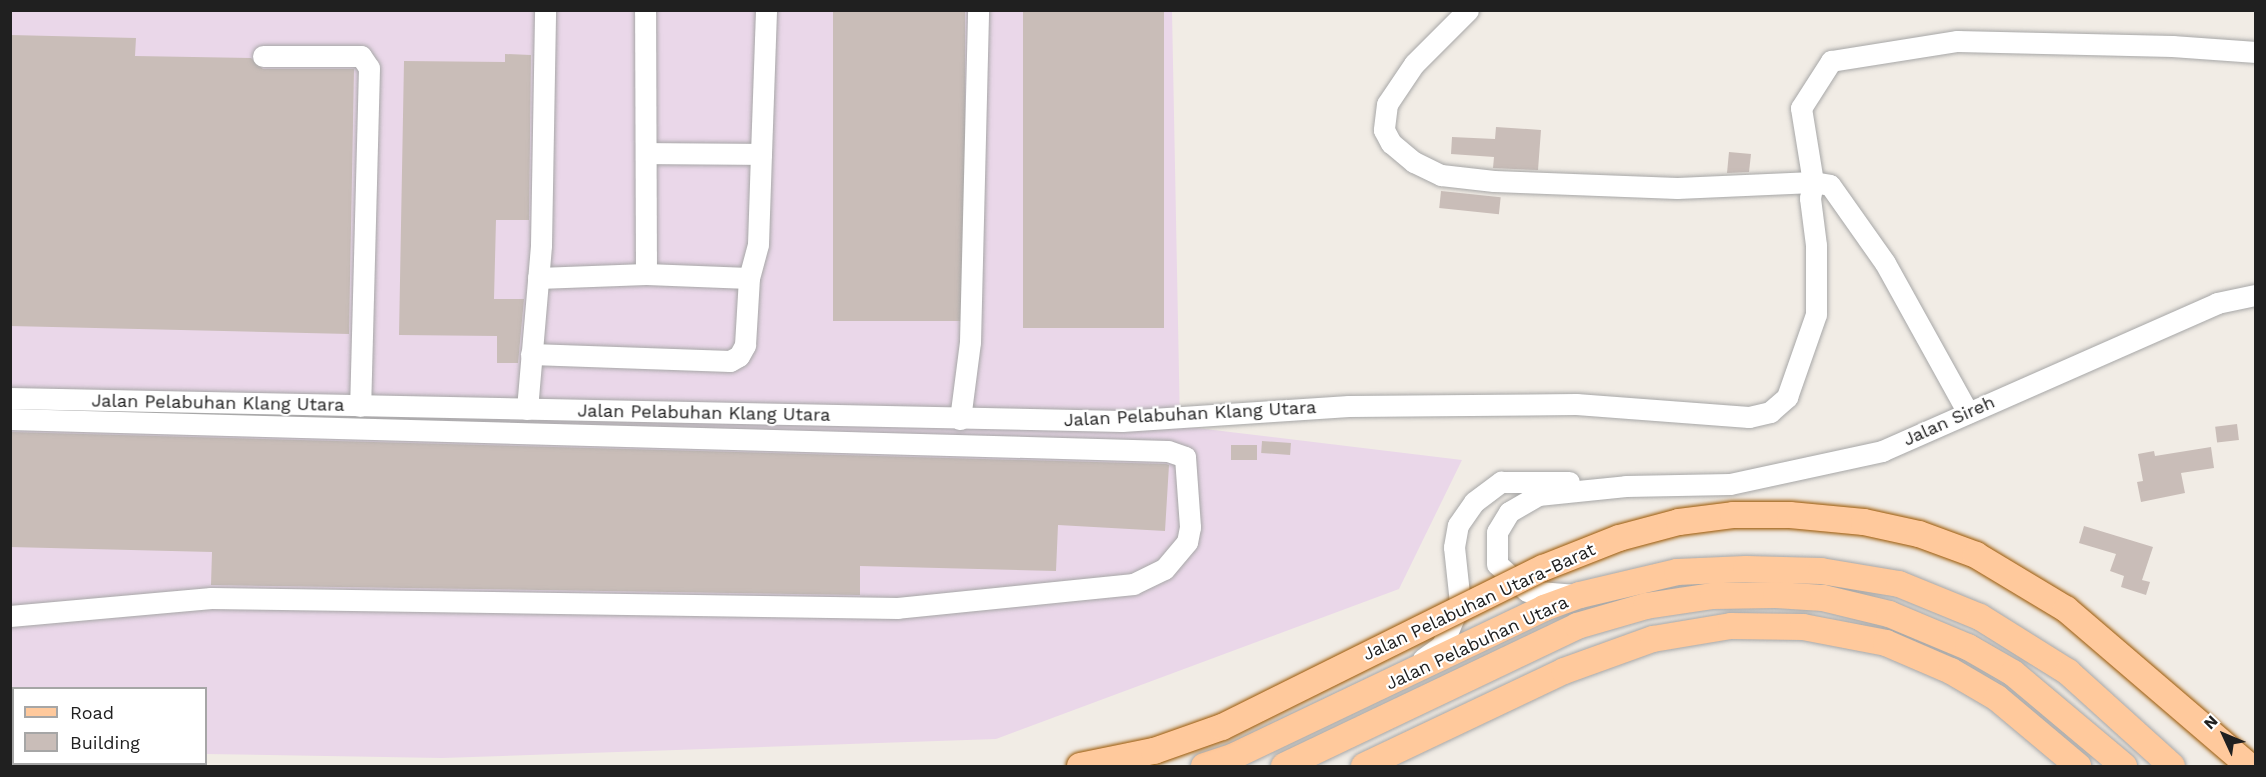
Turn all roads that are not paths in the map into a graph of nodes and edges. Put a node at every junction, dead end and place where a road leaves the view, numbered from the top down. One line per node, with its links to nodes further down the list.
1 (545, 10): 12 (street)
2 (645, 10): 8 (street)
3 (766, 10): 9 (street)
4 (978, 10): 21 (street)
5 (1468, 10): 10 (street)
6 (2256, 52): 10 (street, Jalan Pelabuhan Klang Utara)
7 (263, 56): 17 (street)
8 (646, 153): 9 (street); 11 (street)
9 (761, 154): 13 (street)
10 (1813, 182): 19 (street); 21 (street, Jalan Pelabuhan Klang Utara)
11 (646, 274): 12 (street); 13 (street)
12 (538, 278): 15 (street)
13 (749, 278): 15 (street)
14 (2256, 295): 19 (street, Jalan Sireh)
15 (531, 354): 18 (street)
16 (10, 398): 17 (street, Jalan Pelabuhan Klang Utara)
17 (360, 406): 18 (street, Jalan Pelabuhan Klang Utara)
18 (526, 409): 21 (street, Jalan Pelabuhan Klang Utara)
19 (1968, 413): 22 (street, Jalan Sireh)
20 (10, 419): 24 (street)
21 (960, 419)
22 (1626, 486): 23 (street); 25 (street)
23 (1580, 595): 25 (main road, Jalan Pelabuhan Utara); 32 (main road, Jalan Pelabuhan Utara)
24 (10, 616)
25 (1392, 684): 27 (main road, Jalan Pelabuhan Utara)
26 (1080, 766): 33 (main road, Jalan Pelabuhan Utara-Barat, bridge)
27 (1204, 766)
28 (1284, 766): 31 (main road, Jalan Pelabuhan Utara)
29 (1364, 766): 30 (main road)
30 (2078, 766)
31 (2124, 766)
32 (2172, 766)
33 (2249, 766)

